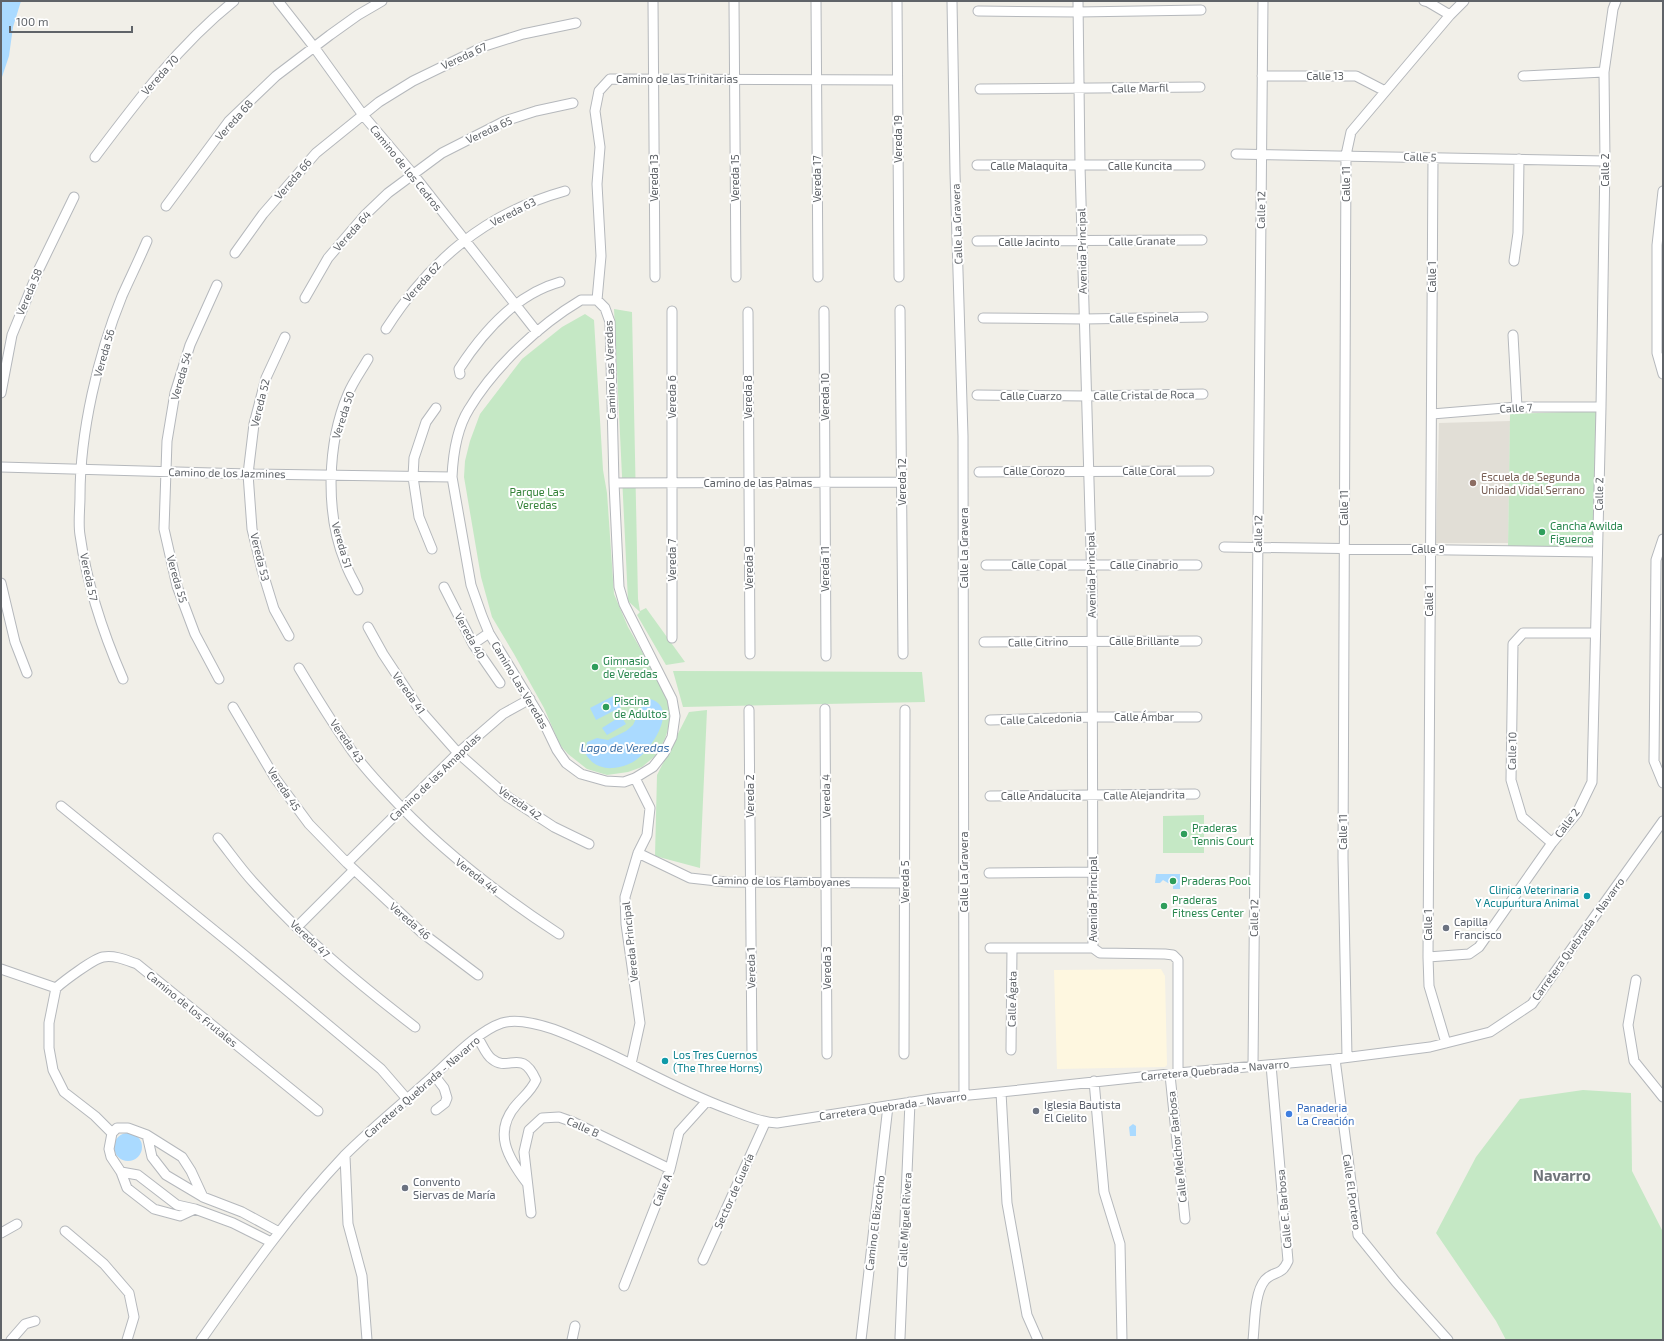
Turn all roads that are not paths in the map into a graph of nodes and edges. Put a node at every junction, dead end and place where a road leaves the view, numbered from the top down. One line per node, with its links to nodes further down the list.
1 (234, 1): 36 (street, Vereda 70)
2 (278, 1): 19 (street, Camino de los Cedros)
3 (382, 1): 19 (street, Vereda 68)
4 (653, 1): 24 (street, Vereda 13)
5 (734, 1): 23 (street, Vereda 15)
6 (816, 1): 25 (street, Vereda 17)
7 (897, 1): 26 (street, Vereda 19)
8 (952, 1): 185 (street, Calle La Gravera)
9 (1078, 1): 16 (street, Avenida Principal)
10 (1263, 1): 21 (street, Calle 12)
11 (1424, 1): 17 (street)
12 (1464, 1): 17 (street, Calle 11)
13 (1616, 1): 20 (street, Calle 2)
14 (1201, 10): 16 (street)
15 (978, 11): 16 (street)
16 (1078, 12): 29 (street, Avenida Principal)
17 (1450, 15): 30 (street, Calle 11)
18 (576, 23): 32 (street, Vereda 67)
19 (314, 47): 32 (street, Camino de los Cedros); 47 (street, Vereda 68)
20 (1604, 72): 22 (street); 39 (street, Calle 2)
21 (1262, 76): 30 (street, Calle 13); 34 (street, Calle 12)
22 (1523, 76)
23 (735, 78): 24 (street, Camino de las Trinitarias); 25 (street, Camino de las Trinitarias); 56 (street, Vereda 15)
24 (654, 79): 55 (street, Vereda 13); 62 (street, Camino de las Trinitarias)
25 (817, 80): 26 (street, Camino de las Trinitarias); 57 (street, Vereda 17)
26 (897, 80): 58 (street, Vereda 19)
27 (1200, 87): 29 (street, Calle Marfil)
28 (980, 89): 29 (street, Calle Marfil)
29 (1079, 89): 42 (street, Avenida Principal)
30 (1385, 91): 35 (street, Calle 11)
31 (573, 103): 43 (street, Vereda 65)
32 (363, 115): 43 (street, Camino de los Cedros); 53 (street, Vereda 66)
33 (1236, 154): 34 (street, Calle 5)
34 (1261, 155): 35 (street, Calle 5); 104 (street, Calle 12)
35 (1346, 155): 37 (street, Calle 5); 106 (street, Calle 11)
36 (96, 157)
37 (1432, 158): 38 (street, Calle 5); 85 (street, Calle 1)
38 (1519, 159): 39 (street, Calle 5); 54 (street)
39 (1605, 161): 83 (street, Calle 2)
40 (1200, 165): 42 (street, Calle Kuncita)
41 (977, 166): 42 (street, Calle Malaquita)
42 (1080, 166): 52 (street, Avenida Principal)
43 (413, 174): 48 (street, Camino de los Cedros); 61 (street, Vereda 64)
44 (565, 190): 48 (street, Vereda 63)
45 (1663, 191): 77 (street)
46 (74, 197): 78 (street, Vereda 58)
47 (166, 206)
48 (464, 240): 63 (street, Camino de los Cedros); 71 (street, Vereda 62)
49 (1202, 240): 52 (street, Calle Granate)
50 (147, 241): 87 (street, Vereda 56)
51 (977, 241): 52 (street, Calle Jacinto)
52 (1082, 242): 70 (street, Avenida Principal)
53 (235, 253)
54 (1514, 261)
55 (655, 277)
56 (736, 277)
57 (818, 277)
58 (898, 277)
59 (560, 282): 63 (street)
60 (217, 286): 88 (street, Vereda 54)
61 (305, 298)
62 (597, 300): 72 (street, Camino Las Veredas); 99 (street, Camino Las Veredas)
63 (515, 305): 72 (street, Camino de los Cedros); 76 (street)
64 (900, 310): 98 (street, Vereda 12)
65 (672, 311): 96 (street, Vereda 6)
66 (824, 311): 100 (street, Vereda 10)
67 (748, 312): 97 (street, Vereda 8)
68 (1203, 317): 70 (street, Calle Espinela)
69 (983, 318): 70 (street, Calle Espinela)
70 (1084, 319): 81 (street, Avenida Principal)
71 (386, 328)
72 (537, 332): 95 (street, Camino Las Veredas)
73 (1513, 335): 82 (street)
74 (285, 337): 92 (street, Vereda 52)
75 (368, 360): 93 (street, Vereda 50)
76 (460, 374)
77 (1663, 374)
78 (1, 393)
79 (1203, 394): 81 (street, Calle Cristal de Roca)
80 (977, 395): 81 (street, Calle Cuarzo)
81 (1086, 396): 89 (street, Avenida Principal)
82 (1517, 407): 83 (street, Calle 7); 85 (street, Calle 7)
83 (1601, 407): 107 (street, Calle 2)
84 (436, 408): 94 (street)
85 (1432, 414): 105 (street, Calle 1)
86 (1, 467): 87 (street, Camino de los Jazmines)
87 (80, 470): 88 (street, Camino de los Jazmines); 128 (street, Vereda 57)
88 (166, 471): 92 (street, Camino de los Jazmines); 129 (street, Vereda 55)
89 (1088, 471): 90 (street, Calle Coral); 91 (street, Calle Corozo); 110 (street, Avenida Principal)
90 (1209, 471)
91 (980, 472)
92 (248, 474): 93 (street, Camino de los Jazmines); 117 (street, Vereda 53)
93 (332, 474): 94 (street, Camino de los Jazmines); 113 (street, Vereda 51)
94 (413, 477): 95 (street, Camino de los Jazmines); 103 (street)
95 (452, 477): 115 (street, Camino Las Veredas)
96 (672, 482): 97 (street, Camino de las Palmas); 99 (street, Camino de las Palmas); 118 (street, Vereda 7)
97 (749, 482): 100 (street, Camino de las Palmas); 123 (street, Vereda 9)
98 (902, 482): 100 (street, Camino de las Palmas); 124 (street, Vereda 12)
99 (614, 483): 140 (street, Camino Las Veredas)
100 (825, 483): 125 (street, Vereda 11)
101 (1663, 539): 141 (street)
102 (1224, 547): 104 (street, Calle 9)
103 (432, 548)
104 (1258, 548): 106 (street, Calle 9); 180 (street, Calle 12)
105 (1430, 548): 106 (street, Calle 9); 107 (street, Calle 9); 164 (street, Calle 1)
106 (1344, 549): 176 (street, Calle 11)
107 (1597, 552): 116 (street, Calle 2)
108 (986, 565): 110 (street, Calle Copal)
109 (1197, 565): 110 (street, Calle Cinabrio)
110 (1091, 566): 119 (street, Avenida Principal)
111 (1, 583): 127 (street)
112 (444, 587): 122 (street, Vereda 40)
113 (358, 590)
114 (368, 627): 139 (street, Vereda 41)
115 (489, 633): 122 (street); 131 (street, Camino Las Veredas)
116 (1595, 633): 149 (street, Calle 2); 149 (street, Calle 10)
117 (289, 636)
118 (672, 638)
119 (1092, 641): 120 (street, Calle Brillante); 121 (street, Calle Citrino); 136 (street, Avenida Principal)
120 (1197, 641)
121 (984, 642)
122 (473, 644): 130 (street, Vereda 40)
123 (750, 654)
124 (903, 654)
125 (826, 656)
126 (299, 668): 146 (street, Vereda 43)
127 (27, 674)
128 (123, 679)
129 (220, 679)
130 (500, 683)
131 (530, 699): 139 (street, Camino de las Amapolas); 140 (street, Camino Las Veredas)
132 (233, 706): 152 (street, Vereda 45)
133 (825, 709): 157 (street, Vereda 4)
134 (749, 710): 156 (street, Vereda 2)
135 (905, 710): 158 (street, Vereda 5)
136 (1092, 717): 137 (street, Calle Ámbar); 138 (street, Calle Calcedonia); 144 (street, Avenida Principal)
137 (1197, 717)
138 (990, 720)
139 (458, 753): 146 (street, Camino de las Amapolas); 150 (street, Vereda 42)
140 (636, 778): 151 (street, Vereda Principal)
141 (1663, 783)
142 (1196, 794): 144 (street, Calle Alejandrita)
143 (990, 796): 144 (street, Calle Andalucita)
144 (1092, 796): 155 (street, Avenida Principal)
145 (61, 806): 187 (street)
146 (402, 809): 152 (street, Camino de las Amapolas); 160 (street, Vereda 44)
147 (1663, 821): 171 (street, Carretera Quebrada - Navarro)
148 (218, 838): 159 (street, Vereda 47)
149 (1552, 843): 164 (street, Calle 2)
150 (589, 844)
151 (638, 853): 156 (street, Camino de los Flamboyanes); 178 (street, Vereda Principal)
152 (347, 863): 153 (street, Vereda 46)
153 (354, 870): 159 (street); 166 (street, Vereda 46)
154 (989, 872): 155 (street)
155 (1093, 872): 163 (street, Avenida Principal)
156 (750, 881): 157 (street, Camino de los Flamboyanes); 173 (street, Vereda 1)
157 (827, 883): 158 (street, Camino de los Flamboyanes); 174 (street, Vereda 3)
158 (905, 884): 175 (street, Vereda 5)
159 (297, 927): 169 (street, Vereda 47)
160 (559, 934)
161 (990, 948): 162 (street)
162 (1012, 948): 163 (street); 172 (street, Calle Ágata)
163 (1093, 948): 181 (street, Avenida Principal)
164 (1428, 957): 171 (street, Calle 1)
165 (1, 969): 168 (street)
166 (478, 975)
167 (1636, 980): 186 (street)
168 (56, 988): 192 (street, Camino de los Frutales); 194 (street)
169 (415, 1027)
170 (478, 1038): 178 (street, Carretera Quebrada - Navarro); 182 (street, Carretera Quebrada - Navarro); 199 (street)
171 (1446, 1043): 176 (street, Carretera Quebrada - Navarro)
172 (1011, 1050)
173 (752, 1054)
174 (827, 1054)
175 (904, 1054)
176 (1347, 1057): 177 (street, Carretera Quebrada - Navarro)
177 (1335, 1059): 179 (street, Carretera Quebrada - Navarro); 223 (street, Calle El Portero)
178 (631, 1064): 188 (street, Carretera Quebrada - Navarro)
179 (1271, 1065): 180 (street, Carretera Quebrada - Navarro); 222 (street, Calle E. Barbosa)
180 (1253, 1066): 181 (street, Carretera Quebrada - Navarro)
181 (1174, 1074): 183 (street, Carretera Quebrada - Navarro); 203 (street, Calle Melchor Barbosa)
182 (434, 1075): 187 (street, Carretera Quebrada - Navarro); 191 (street)
183 (1094, 1081): 184 (street, Carretera Quebrada - Navarro); 221 (street)
184 (1001, 1092): 185 (street, Carretera Quebrada - Navarro); 220 (street)
185 (964, 1095): 189 (street, Carretera Quebrada - Navarro)
186 (1663, 1097)
187 (407, 1099): 196 (street, Carretera Quebrada - Navarro)
188 (707, 1101): 193 (street, Carretera Quebrada - Navarro); 197 (street, Calle A)
189 (910, 1102): 190 (street, Carretera Quebrada - Navarro); 213 (street, Calle Miguel Rivera)
190 (888, 1106): 193 (street, Carretera Quebrada - Navarro); 219 (street, Camino El Bizcocho)
191 (436, 1110)
192 (318, 1111)
193 (765, 1123): 209 (street, Sector de Guería)
194 (112, 1133): 195 (street); 198 (street)
195 (146, 1135): 200 (street); 200 (street)
196 (345, 1156): 206 (street, Carretera Quebrada - Navarro); 217 (street)
197 (670, 1169): 199 (street, Calle B); 210 (street, Calle A)
198 (121, 1172): 201 (street); 201 (street)
199 (528, 1184): 202 (street, Calle B)
200 (203, 1197): 206 (street)
201 (195, 1208): 208 (street)
202 (531, 1213)
203 (1185, 1219)
204 (17, 1224): 207 (street)
205 (65, 1231): 215 (street)
206 (279, 1232): 208 (street, Carretera Quebrada - Navarro)
207 (1, 1233)
208 (271, 1242): 216 (street, Carretera Quebrada - Navarro)
209 (703, 1260)
210 (624, 1286)
211 (35, 1321): 214 (street)
212 (575, 1326): 218 (street)
213 (900, 1338)
214 (11, 1340)
215 (128, 1340)
216 (201, 1340)
217 (367, 1340)
218 (572, 1340)
219 (861, 1340)
220 (1038, 1340)
221 (1122, 1340)
222 (1253, 1340)
223 (1448, 1340)

